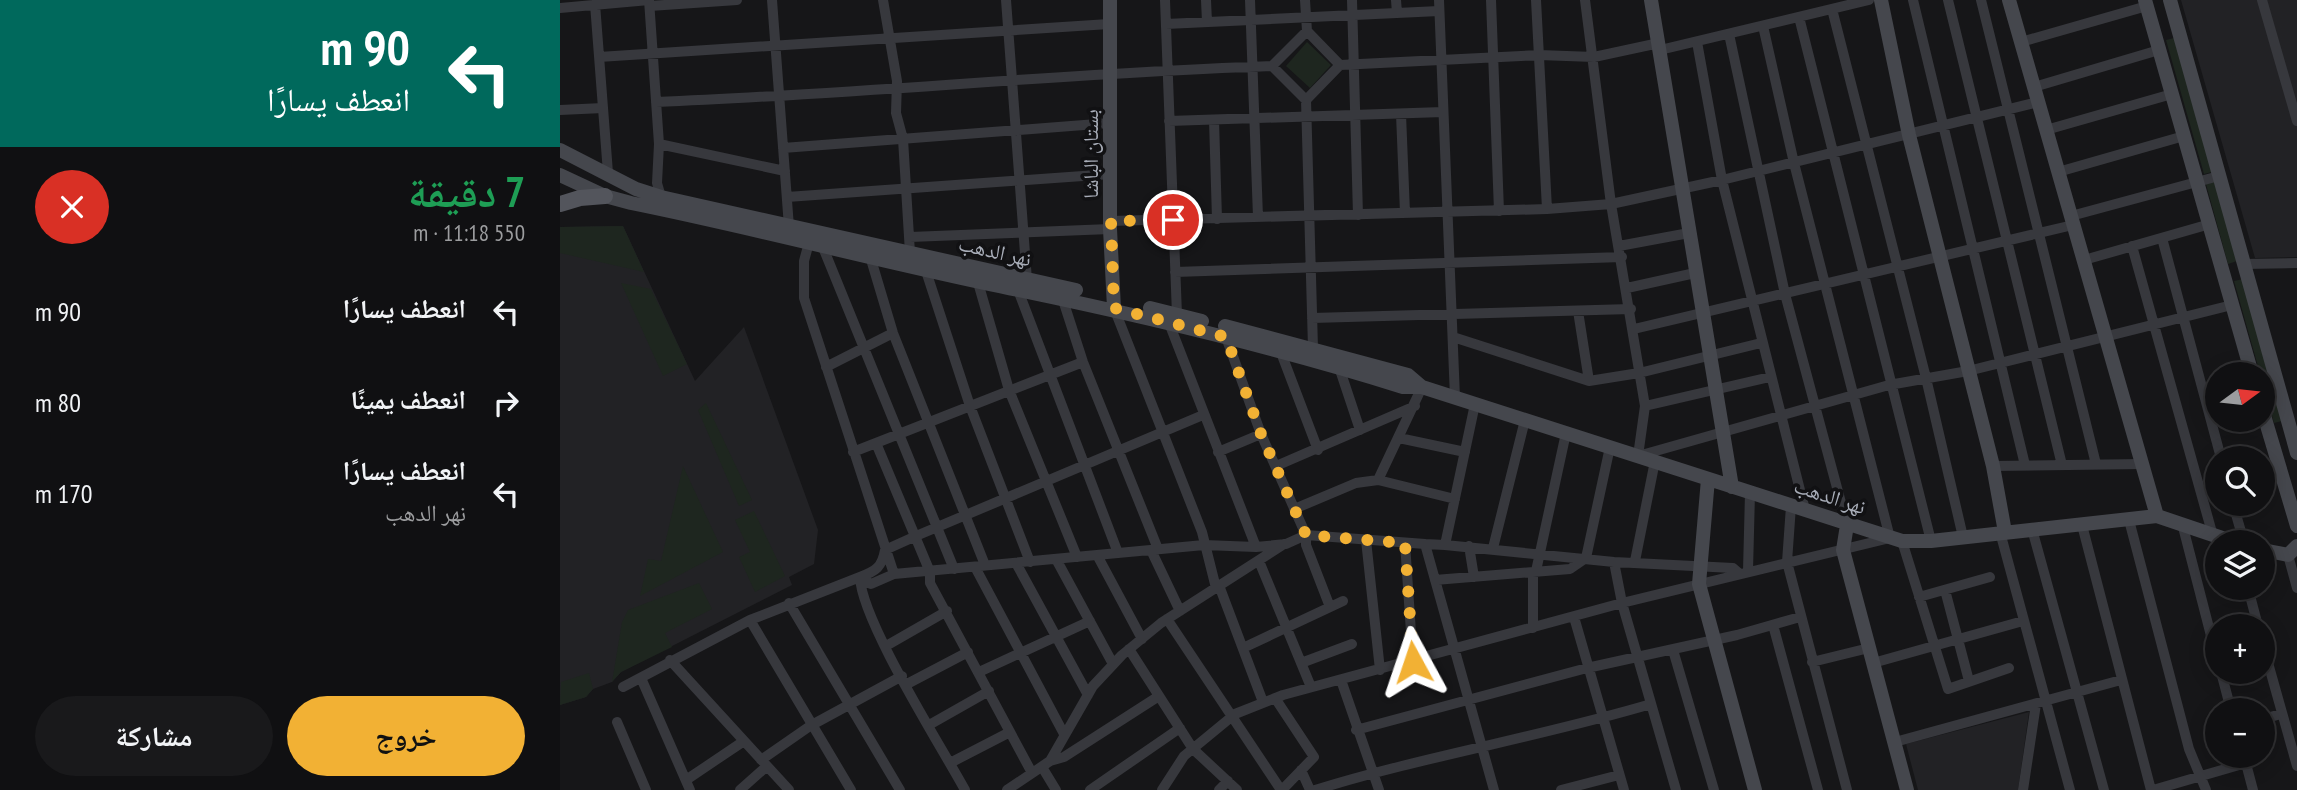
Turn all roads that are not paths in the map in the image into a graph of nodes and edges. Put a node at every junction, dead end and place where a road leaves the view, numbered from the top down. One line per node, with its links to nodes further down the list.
1 (730, 0): 2 (street); 25 (street)
2 (737, 0)
3 (772, 0): 49 (street)
4 (883, 0): 44 (street)
5 (1006, 0): 40 (street)
6 (1110, 0): 37 (street, بستان الباشا)
7 (1164, 0): 38 (street)
8 (1206, 0): 36 (street)
9 (1250, 0): 35 (street)
10 (1305, 0): 33 (street)
11 (1352, 0): 32 (street)
12 (1396, 0): 31 (street)
13 (1491, 0): 54 (street)
14 (1536, 0): 50 (street)
15 (1585, 0): 53 (street)
16 (1651, 0): 48 (street)
17 (1869, 0): 30 (street)
18 (1881, 0): 86 (street)
19 (1913, 0): 83 (street)
20 (1948, 0): 78 (street)
21 (1981, 0): 72 (street)
22 (2009, 0): 46 (street)
23 (2170, 0): 43 (street)
24 (2262, 0): 81 (street)
25 (649, 2): 27 (street); 51 (street)
26 (2146, 3): 46 (street); 47 (street)
27 (595, 4): 29 (street); 52 (street)
28 (1439, 5): 31 (street); 55 (street)
29 (560, 8)
30 (1832, 9): 34 (street); 90 (street)
31 (1397, 12): 32 (street)
32 (1352, 15): 33 (street); 56 (street)
33 (1306, 17): 35 (street); 41 (street)
34 (1799, 17): 39 (street); 93 (street)
35 (1251, 20): 36 (street); 59 (street)
36 (1207, 22): 38 (street)
37 (1110, 24): 40 (street); 61 (street, بستان الباشا)
38 (1166, 24): 60 (street)
39 (1763, 26): 42 (street); 94 (street)
40 (1009, 30): 44 (street); 62 (street)
41 (1307, 31): 57 (street); 58 (street)
42 (1729, 34): 45 (street); 96 (street)
43 (2179, 34): 47 (street); 101 (street)
44 (888, 36): 49 (street); 64 (street)
45 (1697, 41): 48 (street); 103 (street)
46 (2021, 43): 63 (street)
47 (2158, 45): 63 (street); 65 (street)
48 (1659, 46): 53 (street); 106 (street)
49 (776, 47): 51 (street); 66 (street)
50 (1539, 55): 53 (street); 54 (street); 112 (street)
51 (653, 56): 52 (street); 68 (street)
52 (599, 57): 70 (street)
53 (1594, 57): 111 (street)
54 (1493, 58): 55 (street); 113 (street)
55 (1441, 60): 56 (street); 73 (street)
56 (1354, 64): 57 (street); 75 (street)
57 (1340, 65): 67 (street)
58 (1272, 66): 59 (street); 67 (street)
59 (1253, 67): 60 (street); 77 (street)
60 (1167, 69): 61 (street); 80 (street)
61 (1110, 73): 62 (street); 82 (street, بستان الباشا)
62 (1013, 79): 64 (street); 84 (street)
63 (2034, 87): 69 (street)
64 (895, 88): 66 (street); 88 (street)
65 (2172, 94): 85 (street); 87 (street)
66 (779, 97): 68 (street); 91 (street)
67 (1306, 100): 76 (street)
68 (656, 102): 89 (street)
69 (2038, 102): 72 (street); 85 (street)
70 (603, 108): 71 (street); 98 (street)
71 (560, 110)
72 (2008, 110): 78 (street); 127 (street)
73 (1443, 112): 74 (street); 114 (street)
74 (1401, 114): 75 (street); 115 (street)
75 (1355, 115): 76 (street); 116 (street)
76 (1306, 117): 77 (street); 117 (street)
77 (1255, 118): 79 (street); 118 (street)
78 (1975, 118): 83 (street); 131 (street)
79 (1214, 120): 80 (street); 119 (street)
80 (1170, 121): 120 (street)
81 (2297, 121)
82 (1110, 123): 84 (street); 99 (street, بستان الباشا)
83 (1945, 127): 86 (street); 133 (street)
84 (1016, 130): 88 (street); 102 (street)
85 (2046, 130): 97 (street)
86 (1909, 135): 90 (street); 137 (street)
87 (2184, 136): 97 (street); 104 (street)
88 (903, 139): 91 (street); 105 (street)
89 (659, 144): 95 (street); 108 (street)
90 (1865, 146): 93 (street); 141 (street)
91 (783, 148): 95 (street)
92 (560, 150): 98 (street, نهر الدهب)
93 (1831, 154): 94 (street); 147 (street)
94 (1794, 163): 96 (street); 151 (street)
95 (785, 171): 109 (street)
96 (1756, 172): 103 (street); 153 (street)
97 (2058, 172): 121 (street)
98 (608, 173): 108 (street, نهر الدهب)
99 (1111, 174): 102 (street); 123 (street, بستان الباشا)
100 (560, 175): 107 (street, نهر الدهب)
101 (2219, 176): 104 (street); 142 (street)
102 (1020, 180): 105 (street); 125 (street)
103 (1722, 180): 106 (street); 156 (street)
104 (2197, 182): 121 (street); 122 (street)
105 (907, 188): 109 (street); 128 (street)
106 (1682, 188): 111 (street); 126 (street)
107 (605, 196): 110 (main road); 130 (street, نهر الدهب)
108 (661, 197): 124 (street, نهر الدهب)
109 (787, 197): 124 (street)
110 (560, 204)
111 (1611, 204): 112 (street); 134 (street)
112 (1547, 209): 113 (street)
113 (1499, 211): 114 (street)
114 (1447, 212): 115 (street); 139 (street)
115 (1405, 213): 116 (street)
116 (1358, 215): 117 (street)
117 (1309, 216): 118 (street); 144 (street)
118 (1258, 217): 119 (street)
119 (1217, 219): 120 (street)
120 (1173, 220): 123 (street); 145 (street)
121 (2072, 220): 127 (street); 138 (street)
122 (2210, 224): 129 (street); 148 (street)
123 (1111, 225): 125 (street); 155 (street, بستان الباشا)
124 (789, 227): 130 (street, نهر الدهب)
125 (1023, 230): 128 (street); 150 (street)
126 (1689, 233): 134 (street); 146 (street)
127 (2039, 233): 131 (street); 172 (street)
128 (910, 237): 135 (street)
129 (2162, 238): 132 (street); 164 (street)
130 (814, 240): 135 (street, نهر الدهب); 136 (street, نهر الدهب); 174 (street); 181 (street)
131 (2006, 242): 133 (street); 176 (street)
132 (2132, 246): 138 (street); 165 (street)
133 (1976, 248): 137 (street); 178 (street)
134 (1620, 251): 139 (street); 152 (street)
135 (910, 253): 150 (street, نهر الدهب)
136 (870, 256): 143 (street, نهر الدهب); 167 (street)
137 (1938, 257): 141 (street); 183 (street)
138 (2084, 260): 170 (street)
139 (1450, 263): 144 (street); 161 (street)
140 (2297, 263): 142 (street)
141 (1896, 267): 147 (street); 187 (street)
142 (2245, 267): 148 (street); 206 (street)
143 (925, 268): 149 (street, نهر الدهب); 196 (street)
144 (1311, 268): 145 (street); 162 (street)
145 (1175, 272): 163 (street)
146 (1695, 273): 152 (street); 160 (street)
147 (1863, 275): 151 (street); 189 (street)
148 (2225, 277): 157 (street)
149 (976, 279): 150 (street, نهر الدهب); 192 (street)
150 (1022, 285): 154 (street, نهر الدهب); 155 (street, نهر الدهب); 185 (street)
151 (1824, 285): 153 (street); 193 (street)
152 (1628, 288): 158 (street)
153 (1785, 294): 156 (street); 199 (street)
154 (1062, 297): 155 (street, نهر الدهب); 179 (street)
155 (1113, 303): 163 (street, نهر الدهب); 208 (street)
156 (1751, 304): 160 (street); 171 (street)
157 (2232, 305): 164 (street); 180 (street)
158 (1631, 309): 159 (street); 166 (street)
159 (1578, 311): 161 (street); 188 (street)
160 (1702, 314): 166 (street); 177 (street)
161 (1452, 315): 162 (street); 169 (street)
162 (1312, 318): 173 (street)
163 (1173, 319): 168 (street, نهر الدهب); 173 (street, نهر الدهب); 200 (street)
164 (2182, 319): 165 (street); 215 (street)
165 (2153, 327): 170 (street); 250 (street)
166 (1634, 329): 184 (street)
167 (893, 333): 174 (street); 203 (street)
168 (1226, 337): 175 (street, نهر الدهب); 211 (street)
169 (1453, 337): 188 (street); 194 (street)
170 (2106, 339): 172 (street); 226 (street)
171 (1761, 343): 177 (street); 186 (street)
172 (2065, 347): 176 (street); 225 (street)
173 (1313, 348): 190 (street, نهر الدهب)
174 (862, 349): 181 (street); 210 (street)
175 (1280, 350): 182 (street, نهر الدهب); 218 (street)
176 (2033, 353): 178 (street); 228 (street)
177 (1709, 355): 184 (street); 191 (street)
178 (2002, 361): 183 (street); 227 (street)
179 (1083, 362): 185 (street); 217 (street)
180 (2249, 362)
181 (826, 367): 219 (street)
182 (1339, 367): 190 (street, نهر الدهب); 204 (street)
183 (1968, 371): 187 (street); 231 (street)
184 (1639, 373): 188 (street); 198 (street)
185 (1051, 375): 192 (street); 229 (street)
186 (1770, 377): 191 (street); 201 (street)
187 (1926, 378): 189 (street); 255 (street)
188 (1589, 381)
189 (1889, 385): 193 (street); 258 (street)
190 (1422, 387): 194 (street, نهر الدهب); 197 (street)
191 (1716, 388): 198 (street); 205 (street)
192 (1009, 390): 196 (street); 234 (street)
193 (1853, 395): 199 (street); 256 (street)
194 (1455, 398): 195 (street, نهر الدهب)
195 (1475, 404): 202 (street, نهر الدهب); 221 (street)
196 (970, 406): 203 (street); 237 (street)
197 (1415, 406): 204 (street); 213 (street)
198 (1645, 406): 223 (street)
199 (1813, 407): 201 (street); 244 (street)
200 (1203, 415): 208 (street); 220 (street)
201 (1780, 416): 205 (street); 239 (street)
202 (1525, 420): 209 (street, نهر الدهب); 266 (street)
203 (928, 422): 210 (street); 241 (street)
204 (1360, 430): 218 (street)
205 (1724, 430): 223 (street); 235 (street)
206 (2290, 430): 212 (street); 222 (street)
207 (2268, 432): 212 (street)
208 (1161, 433): 217 (street); 262 (street)
209 (1566, 433): 216 (street, نهر الدهب); 273 (street)
210 (898, 434): 214 (street); 247 (street)
211 (1261, 434): 220 (street); 230 (street)
212 (2269, 435): 246 (street)
213 (1399, 438): 221 (street); 233 (street)
214 (876, 443): 219 (street); 254 (street)
215 (2218, 446)
216 (1610, 447): 223 (street, نهر الدهب); 276 (street)
217 (1119, 450): 229 (street); 268 (street)
218 (1318, 450): 230 (street)
219 (853, 452): 267 (street)
220 (1218, 452): 265 (street)
221 (1465, 452): 238 (street)
222 (2297, 453)
223 (1638, 456): 224 (street, نهر الدهب)
224 (1655, 461): 232 (street, نهر الدهب); 279 (street)
225 (2096, 464): 226 (street); 228 (street)
226 (2142, 464): 242 (street)
227 (2025, 465): 228 (street); 231 (street)
228 (2062, 465)
229 (1085, 466): 234 (street); 272 (street)
230 (1276, 466): 240 (street)
231 (1993, 466): 251 (street)
232 (1707, 479): 235 (street, نهر الدهب); 284 (street)
233 (1378, 480): 238 (street); 240 (street)
234 (1048, 482): 237 (street); 275 (street)
235 (1732, 487): 236 (street, نهر الدهب)
236 (1750, 493): 239 (street, نهر الدهب); 290 (street)
237 (1007, 497): 241 (street); 280 (street)
238 (1455, 499): 263 (street)
239 (1798, 508): 244 (street, نهر الدهب); 282 (street)
240 (1294, 509): 253 (street)
241 (966, 516): 247 (street); 285 (street)
242 (2157, 516): 243 (street, نهر الدهب); 248 (street)
243 (2129, 520): 245 (street, نهر الدهب); 384 (street)
244 (1847, 525): 256 (street, نهر الدهب); 269 (street)
245 (2082, 525): 249 (street, نهر الدهب); 344 (street)
246 (2297, 526)
247 (939, 527): 254 (street); 286 (street)
248 (2183, 527): 252 (street); 306 (street)
249 (2032, 529): 251 (street, نهر الدهب); 350 (street)
250 (2211, 530)
251 (2003, 532): 255 (street, نهر الدهب); 312 (street)
252 (2205, 534)
253 (1306, 535): 257 (street); 260 (street); 303 (street)
254 (916, 536): 267 (street); 287 (street)
255 (1963, 537): 258 (street, نهر الدهب)
256 (1896, 539): 258 (street, نهر الدهب); 269 (street); 299 (street)
257 (1366, 540): 259 (street); 339 (street)
258 (1931, 541)
259 (1405, 543): 261 (street); 332 (street)
260 (1286, 544): 265 (street); 278 (street)
261 (1425, 544): 263 (street); 294 (street)
262 (1204, 545): 265 (street); 268 (street); 296 (street)
263 (1445, 545): 264 (street)
264 (1469, 546): 266 (street); 291 (street)
265 (1256, 547)
266 (1493, 548): 273 (street)
267 (886, 550): 289 (street); 292 (street)
268 (1155, 550): 272 (street); 305 (street)
269 (1843, 550): 282 (street); 324 (street)
270 (2275, 550): 271 (street)
271 (2293, 550): 297 (street)
272 (1118, 553): 274 (street)
273 (1540, 554): 276 (street); 288 (street)
274 (1097, 555): 275 (street); 317 (street)
275 (1077, 557): 277 (street)
276 (1586, 558): 281 (street); 288 (street)
277 (1056, 559): 280 (street); 311 (street)
278 (1259, 561): 296 (street); 314 (street)
279 (1635, 561): 281 (street); 284 (street)
280 (1030, 562): 283 (street)
281 (1614, 562): 302 (street)
282 (1787, 562): 290 (street); 308 (street)
283 (1016, 563): 285 (street); 316 (street)
284 (1701, 565): 290 (street); 295 (street)
285 (980, 566): 286 (street); 329 (street)
286 (954, 569): 287 (street)
287 (930, 572): 289 (street); 304 (street)
288 (1534, 572): 291 (street); 315 (street)
289 (894, 573): 292 (street)
290 (1744, 573): 295 (street)
291 (1474, 576): 294 (street)
292 (860, 577): 301 (street); 321 (street)
293 (1990, 578): 298 (street)
294 (1435, 580): 326 (street)
295 (1699, 584): 302 (street); 319 (street)
296 (1218, 588): 305 (street); 323 (street)
297 (2297, 588)
298 (1945, 590): 299 (street); 318 (street)
299 (1919, 597): 322 (street)
300 (1343, 601): 303 (street)
301 (789, 603): 310 (street); 358 (street)
302 (1622, 603): 307 (street); 330 (street)
303 (1330, 607): 314 (street)
304 (947, 611): 321 (street); 328 (street)
305 (1180, 611): 309 (street)
306 (2205, 614)
307 (1574, 617): 315 (street); 337 (street)
308 (1800, 617): 313 (street); 333 (street)
309 (1167, 619): 317 (street); 361 (street)
310 (750, 620): 331 (street); 365 (street)
311 (1090, 621): 316 (street); 336 (street)
312 (2023, 621): 318 (street); 356 (street)
313 (1773, 625): 319 (street); 408 (street)
314 (1286, 627): 323 (street); 334 (street)
315 (1534, 628): 326 (street)
316 (1056, 636): 329 (street); 351 (street)
317 (1142, 639): 325 (street)
318 (1958, 639): 322 (street); 345 (street)
319 (1714, 641): 327 (street); 407 (street)
320 (1352, 645): 334 (street)
321 (886, 646): 342 (street)
322 (1934, 646): 335 (street); 345 (street)
323 (1243, 648): 355 (street)
324 (1869, 648): 333 (street); 335 (street)
325 (1129, 649): 336 (street); 352 (street)
326 (1456, 650): 332 (street); 354 (street)
327 (1674, 650): 330 (street); 406 (street)
328 (968, 652): 340 (street); 342 (street)
329 (1021, 653): 340 (street); 369 (street)
330 (1637, 657): 337 (street); 357 (street)
331 (670, 660): 341 (street); 370 (street)
332 (1413, 662): 339 (street)
333 (1812, 662): 409 (street)
334 (1301, 663): 348 (street)
335 (1873, 663): 371 (street)
336 (1113, 664): 351 (street)
337 (1587, 668): 354 (street); 362 (street)
338 (2009, 668): 345 (street)
339 (1380, 670): 343 (street)
340 (979, 672): 349 (street)
341 (641, 678): 347 (street); 386 (street)
342 (905, 680): 358 (street); 364 (street)
343 (1340, 680): 348 (street); 367 (street)
344 (2121, 680): 350 (street); 414 (street)
345 (1969, 681)
346 (2273, 684): 359 (street)
347 (623, 687)
348 (1311, 687): 353 (street)
349 (989, 691): 364 (street); 368 (street)
350 (2078, 692): 356 (street); 413 (street)
351 (1088, 695): 369 (street)
352 (1159, 696): 366 (street); 376 (street)
353 (1275, 698): 355 (street); 380 (street)
354 (1469, 701): 367 (street); 372 (street)
355 (1263, 702): 361 (street)
356 (2040, 703): 371 (street); 411 (street); 412 (street)
357 (1651, 704): 362 (street); 405 (street)
358 (849, 705): 365 (street); 391 (street)
359 (2281, 713): 360 (street); 377 (street)
360 (2275, 715)
361 (1232, 716): 373 (street); 399 (street)
362 (1603, 718): 372 (street); 383 (street)
363 (617, 722): 387 (street)
364 (929, 725): 375 (street)
365 (810, 726): 374 (street); 390 (street)
366 (1180, 728): 373 (street); 395 (street)
367 (1356, 730): 381 (street)
368 (1010, 732): 375 (street); 382 (street)
369 (1065, 734): 376 (street)
370 (744, 741): 374 (street); 386 (street)
371 (1895, 743): 410 (street)
372 (1483, 748): 381 (street); 402 (street)
373 (1193, 749): 385 (street); 396 (street)
374 (764, 763): 388 (street); 389 (street)
375 (950, 763): 392 (street)
376 (1046, 764): 382 (street); 394 (street)
377 (2297, 766)
378 (2224, 768): 384 (street)
379 (2247, 768): 416 (street)
380 (1301, 770): 399 (street); 400 (street)
381 (1374, 772): 400 (street); 401 (street)
382 (1032, 773): 393 (street)
383 (1619, 775): 403 (street); 404 (street)
384 (2202, 777): 414 (street); 415 (street)
385 (1228, 781): 397 (street); 398 (street)
386 (688, 785)
387 (646, 790)
388 (740, 790)
389 (789, 790)
390 (851, 790)
391 (900, 790)
392 (965, 790)
393 (1007, 790)
394 (1056, 790)
395 (1090, 790)
396 (1162, 790)
397 (1219, 790)
398 (1237, 790)
399 (1282, 790)
400 (1313, 790)
401 (1379, 790)
402 (1494, 790)
403 (1561, 790)
404 (1624, 790)
405 (1676, 790)
406 (1714, 790)
407 (1755, 790)
408 (1818, 790)
409 (1847, 790)
410 (1907, 790)
411 (2023, 790)
412 (2070, 790)
413 (2104, 790)
414 (2152, 790)
415 (2206, 790)
416 (2253, 790)

